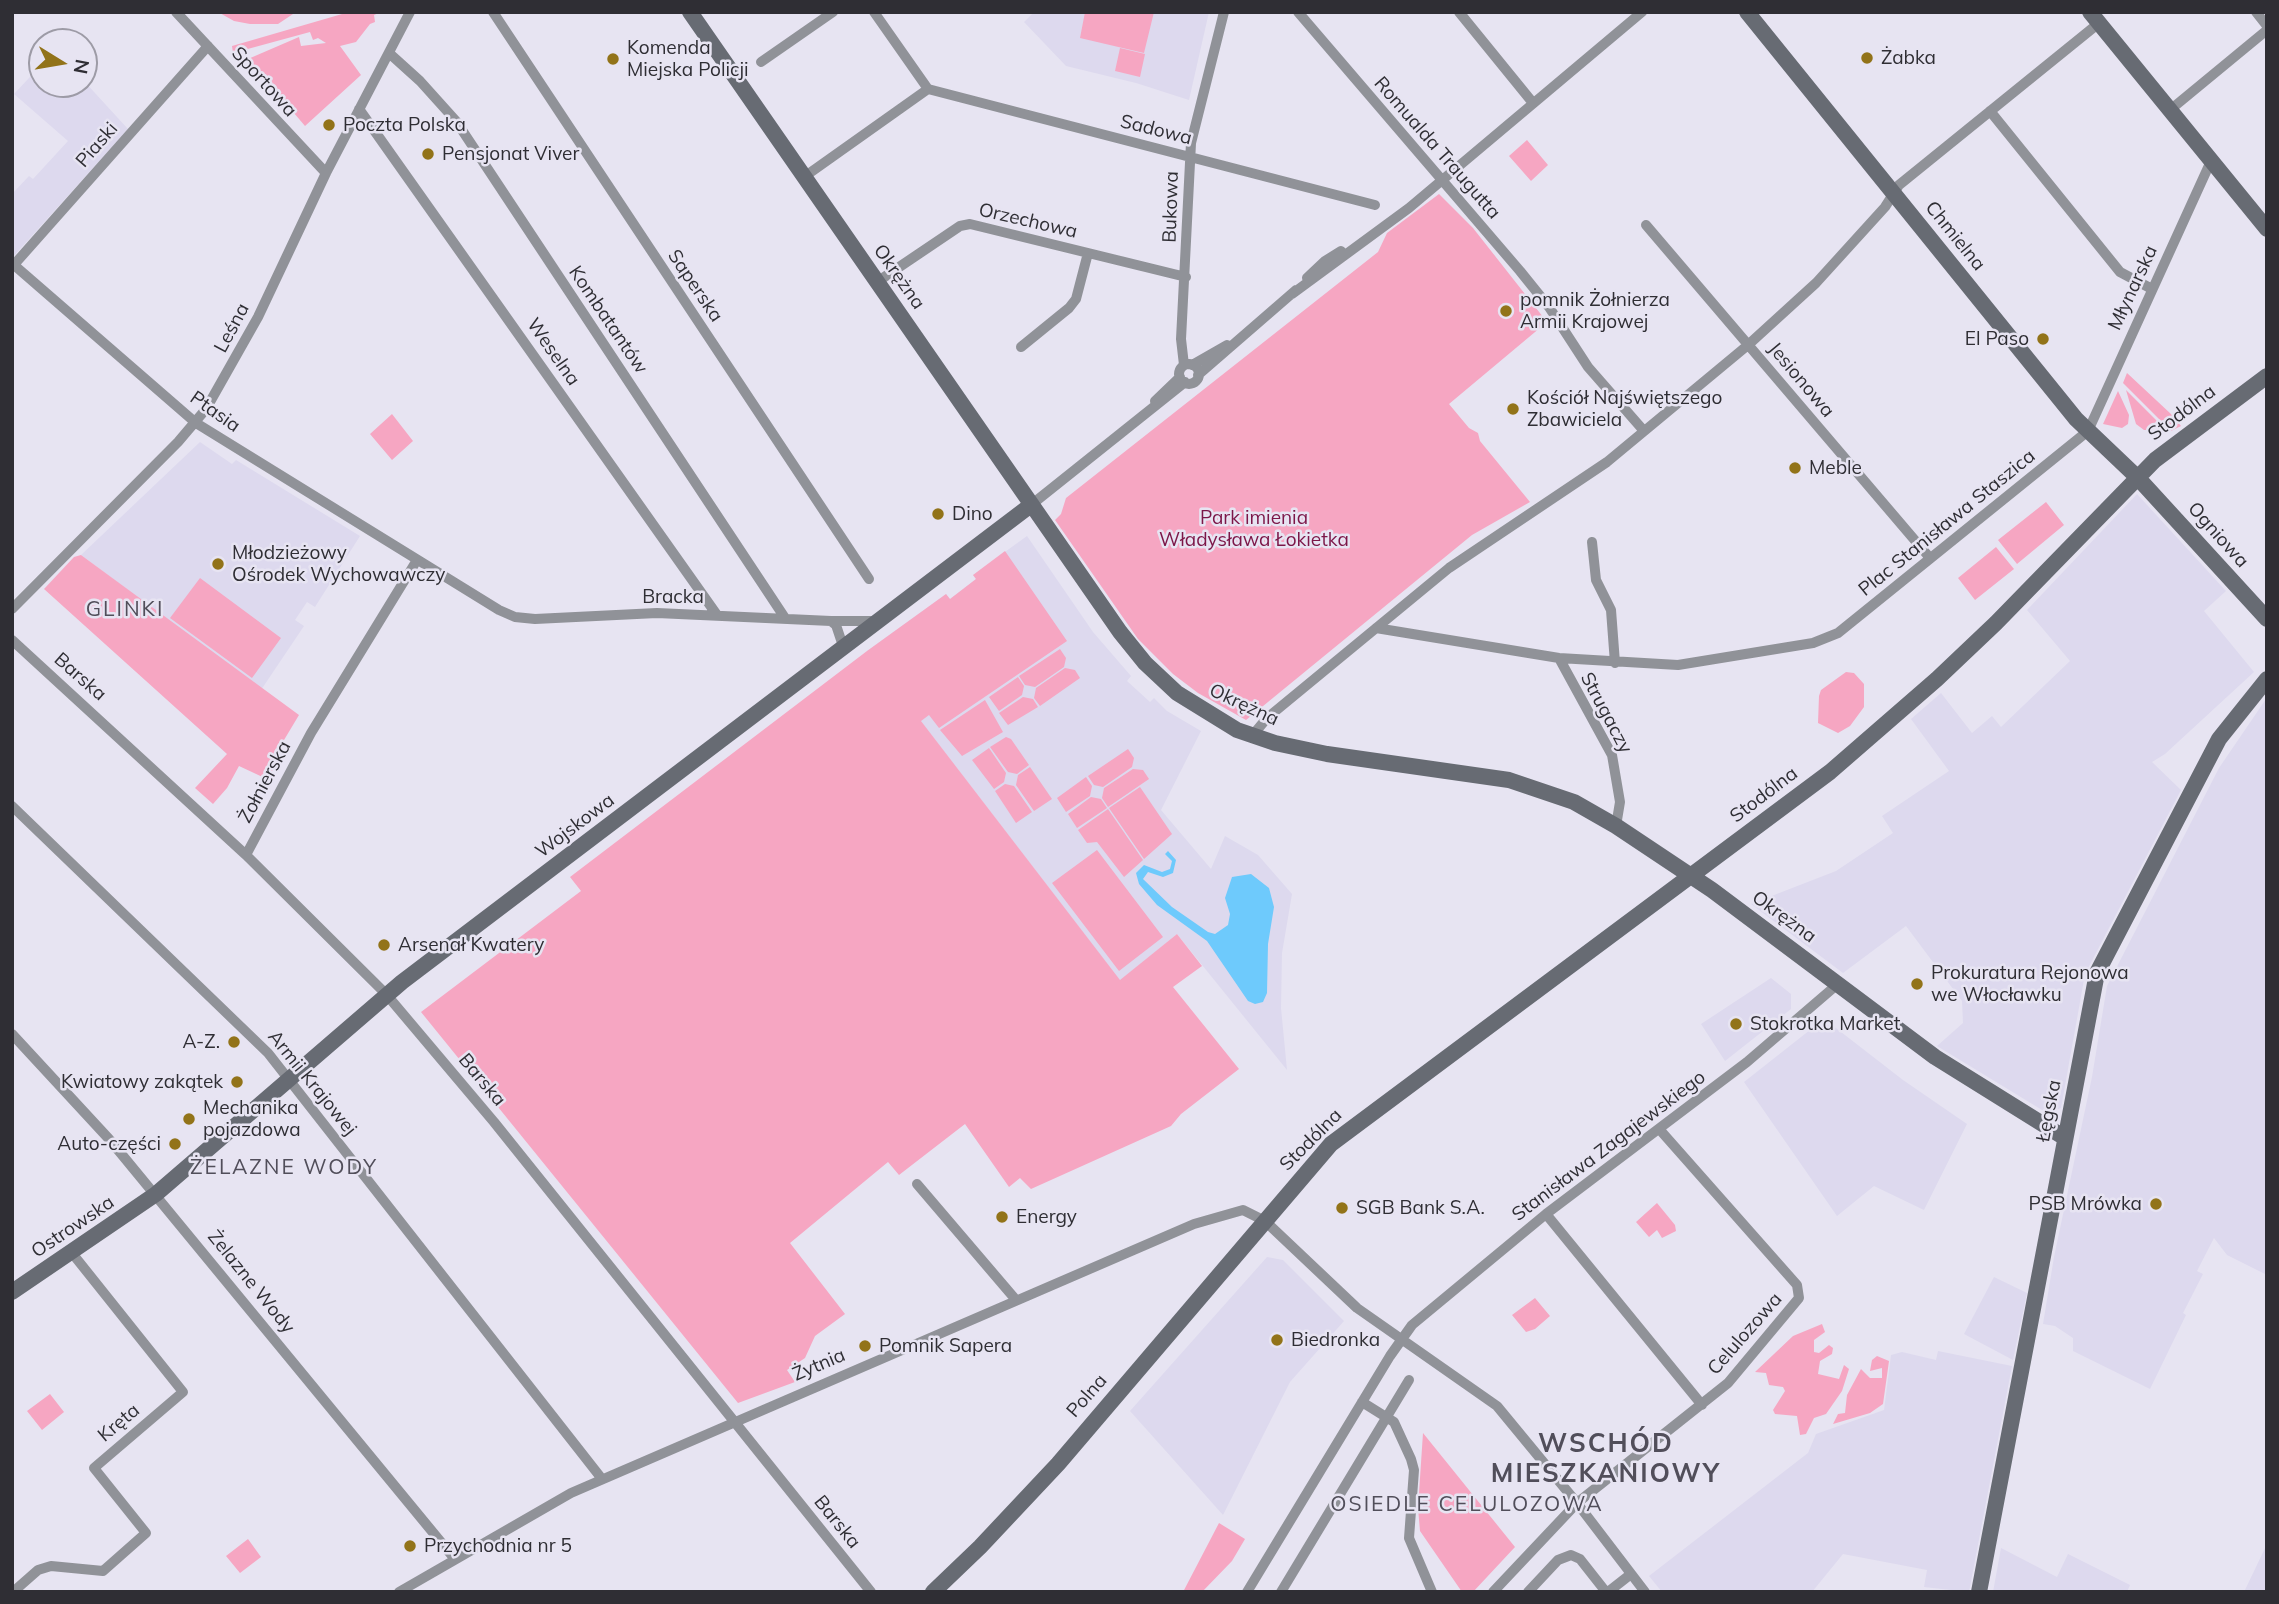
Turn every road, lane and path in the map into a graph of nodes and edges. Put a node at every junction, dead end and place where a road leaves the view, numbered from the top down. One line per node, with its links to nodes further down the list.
1 (176, 12): 15 (street, Sportowa)
2 (410, 12): 16 (street, Leśna)
3 (493, 12): 50 (street, Saperska)
4 (690, 12): 26 (street, Okrężna)
5 (833, 12): 17 (street)
6 (874, 12): 18 (street)
7 (1224, 12): 23 (street, Bukowa)
8 (1298, 12): 27 (street, Romualda Traugutta)
9 (1459, 12): 19 (street)
10 (1642, 12): 19 (street)
11 (1747, 12): 28 (street, Chmielna)
12 (2256, 12): 14 (street)
13 (2094, 18): 21 (street); 22 (street)
14 (2267, 28): 21 (street)
15 (208, 46): 25 (street, Sportowa); 33 (street, Piaski)
16 (389, 53): 20 (street, Leśna); 54 (street, Kombatantów)
17 (761, 62)
18 (928, 89): 23 (street, Sadowa); 26 (street)
19 (1533, 103): 27 (street)
20 (359, 109): 25 (street, Leśna); 52 (street, Weselna)
21 (2169, 110): 24 (street)
22 (1990, 111): 28 (street); 36 (street)
23 (1190, 157): 29 (street, Sadowa); 34 (street, Bukowa)
24 (2211, 161): 31 (street); 36 (street, Młynarska)
25 (327, 173): 42 (street, Leśna)
26 (804, 177): 35 (street, Okrężna)
27 (1441, 180): 39 (street); 43 (street, Romualda Traugutta)
28 (1894, 194): 37 (street); 44 (street, Chmielna)
29 (1375, 205)
30 (1646, 225): 37 (street, Jesionowa)
31 (2267, 229)
32 (1088, 253): 34 (street, Orzechowa); 35 (street, Orzechowa); 38 (street)
33 (13, 266): 42 (street, Ptasia)
34 (1186, 277): 39 (street, Bukowa)
35 (877, 282): 46 (street, Okrężna)
36 (2152, 289): 44 (street, Młynarska)
37 (1748, 345): 43 (street); 48 (street, Jesionowa)
38 (1021, 347)
39 (1192, 368): 41 (street); 41 (street)
40 (2267, 376): 45 (street, Stodólna)
41 (1182, 379): 46 (street)
42 (196, 423): 49 (street, Ptasia); 51 (street, Leśna)
43 (1644, 431): 58 (street)
44 (2088, 431): 45 (street, Chmielna); 48 (street, Plac Stanisława Staszica)
45 (2138, 478): 55 (street, Ogniowa); 68 (street, Stodólna)
46 (1031, 505): 57 (street, Wojskowa); 64 (street, Okrężna)
47 (1592, 542): 62 (street)
48 (1930, 558): 62 (street, Plac Stanisława Staszica)
49 (417, 560): 53 (street, Ptasia); 67 (street, Żołnierska)
50 (869, 579)
51 (12, 609)
52 (718, 615): 53 (street, Bracka); 54 (street, Bracka)
53 (515, 617)
54 (785, 618): 56 (street, Bracka)
55 (2267, 619)
56 (831, 621): 57 (street, Bracka); 60 (street)
57 (882, 621): 60 (street, Wojskowa)
58 (1376, 628): 61 (street); 64 (street)
59 (12, 640): 67 (street, Barska)
60 (844, 649): 70 (street, Wojskowa)
61 (1559, 658): 62 (street); 66 (street, Strugaczy)
62 (1615, 663)
63 (2267, 679): 74 (street, Łęgska)
64 (1252, 736): 66 (street, Okrężna)
65 (12, 806): 72 (street, Armii Krajowej)
66 (1616, 826): 68 (street, Okrężna)
67 (246, 855): 70 (street, Barska)
68 (1691, 876): 69 (street, Okrężna); 78 (street, Stodólna)
69 (1839, 983): 73 (street, Stanisława Zagajewskiego); 74 (street, Okrężna)
70 (386, 994): 72 (street, Wojskowa); 87 (street, Barska)
71 (12, 1034): 76 (street, Żelazne Wody)
72 (289, 1081): 76 (street, Wojskowa); 88 (street, Armii Krajowej)
73 (1660, 1130): 77 (street, Stanisława Zagajewskiego); 85 (street, Celulozowa)
74 (2065, 1138): 103 (street, Łęgska)
75 (917, 1184): 81 (street)
76 (156, 1194): 79 (street, Ostrowska); 90 (street, Żelazne Wody)
77 (1546, 1214): 82 (street, Stanisława Zagajewskiego); 85 (street)
78 (1265, 1221): 81 (street, Żytnia); 82 (street); 95 (street, Polna)
79 (72, 1254): 80 (street, Ostrowska); 93 (street, Kręta)
80 (12, 1292)
81 (1016, 1300): 87 (street, Żytnia)
82 (1401, 1338): 84 (street); 89 (street)
83 (1409, 1380): 86 (street)
84 (1362, 1402): 86 (street); 96 (street)
85 (1702, 1405): 89 (street, Celulozowa)
86 (1386, 1417): 97 (street); 98 (street)
87 (732, 1421): 88 (street, Żytnia); 94 (street, Barska)
88 (602, 1479): 90 (street, Żytnia)
89 (1577, 1503): 91 (street); 99 (street, Celulozowa)
90 (454, 1558): 92 (street, Żytnia)
91 (1631, 1574): 101 (street); 102 (street)
92 (401, 1591)
93 (13, 1592)
94 (871, 1592)
95 (933, 1592)
96 (1247, 1592)
97 (1281, 1592)
98 (1432, 1592)
99 (1493, 1592)
100 (1528, 1592): 101 (street)
101 (1607, 1592)
102 (1645, 1592)
103 (1979, 1592)

